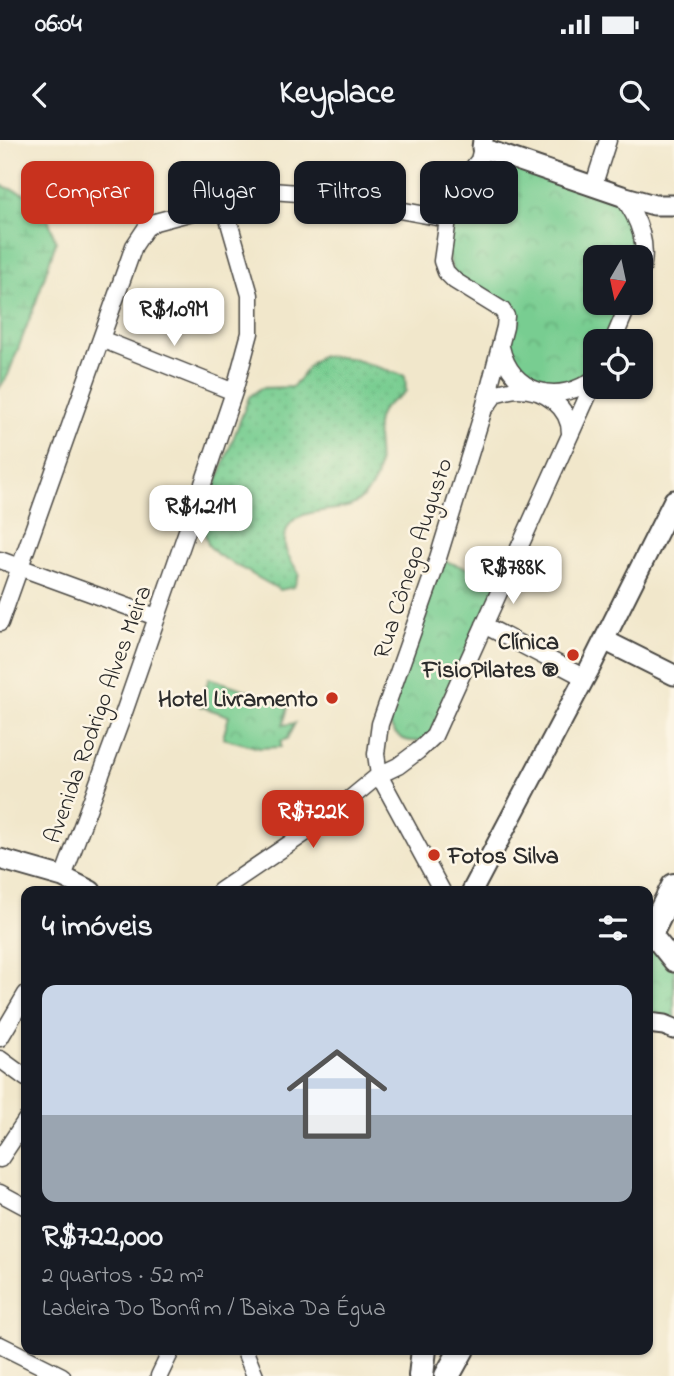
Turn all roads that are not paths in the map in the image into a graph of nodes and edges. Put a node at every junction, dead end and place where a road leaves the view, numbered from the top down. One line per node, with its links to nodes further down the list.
1 (608, 140): 3 (street)
2 (482, 144): 3 (street)
3 (594, 184): 5 (street)
4 (280, 192): 7 (street)
5 (622, 195): 6 (street); 11 (street)
6 (664, 205): 11 (street)
7 (420, 214)
8 (168, 218): 13 (street)
9 (229, 224): 16 (street, Avenida Rodrigo Alves Meira)
10 (447, 224): 14 (street, Rua Cônego Augusto)
11 (642, 232): 12 (street)
12 (642, 245)
13 (101, 339): 16 (street); 22 (street)
14 (501, 345): 15 (street); 18 (street, Rua Cônego Augusto)
15 (583, 387)
16 (234, 392): 23 (street, Avenida Rodrigo Alves Meira)
17 (586, 399): 19 (street)
18 (483, 412): 19 (street); 29 (street, Rua Cônego Augusto)
19 (570, 436): 25 (street)
20 (673, 503): 26 (street)
21 (0, 560): 22 (street)
22 (20, 567): 23 (street); 24 (street)
23 (156, 617): 31 (street, Avenida Rodrigo Alves Meira)
24 (0, 623)
25 (484, 625): 28 (street); 29 (street)
26 (604, 640): 27 (street); 28 (street)
27 (674, 675)
28 (585, 678): 35 (street)
29 (379, 775): 33 (street); 34 (street)
30 (0, 859): 31 (street)
31 (63, 877): 32 (street)
32 (81, 886)
33 (227, 886)
34 (439, 886)
35 (475, 886)
36 (674, 886): 37 (main road)
37 (653, 925)
38 (653, 939): 39 (street)
39 (674, 962)
40 (21, 1002): 43 (street)
41 (653, 1024): 42 (street)
42 (674, 1029)
43 (0, 1038)
44 (0, 1059): 45 (street)
45 (21, 1074)
46 (21, 1128): 47 (street)
47 (0, 1159)
48 (0, 1193): 49 (street)
49 (21, 1204)
50 (0, 1345): 55 (street)
51 (169, 1355): 56 (street)
52 (246, 1355): 57 (street)
53 (423, 1355): 58 (main road)
54 (459, 1355): 59 (main road)
55 (62, 1376)
56 (159, 1376)
57 (255, 1376)
58 (421, 1376)
59 (447, 1376)

